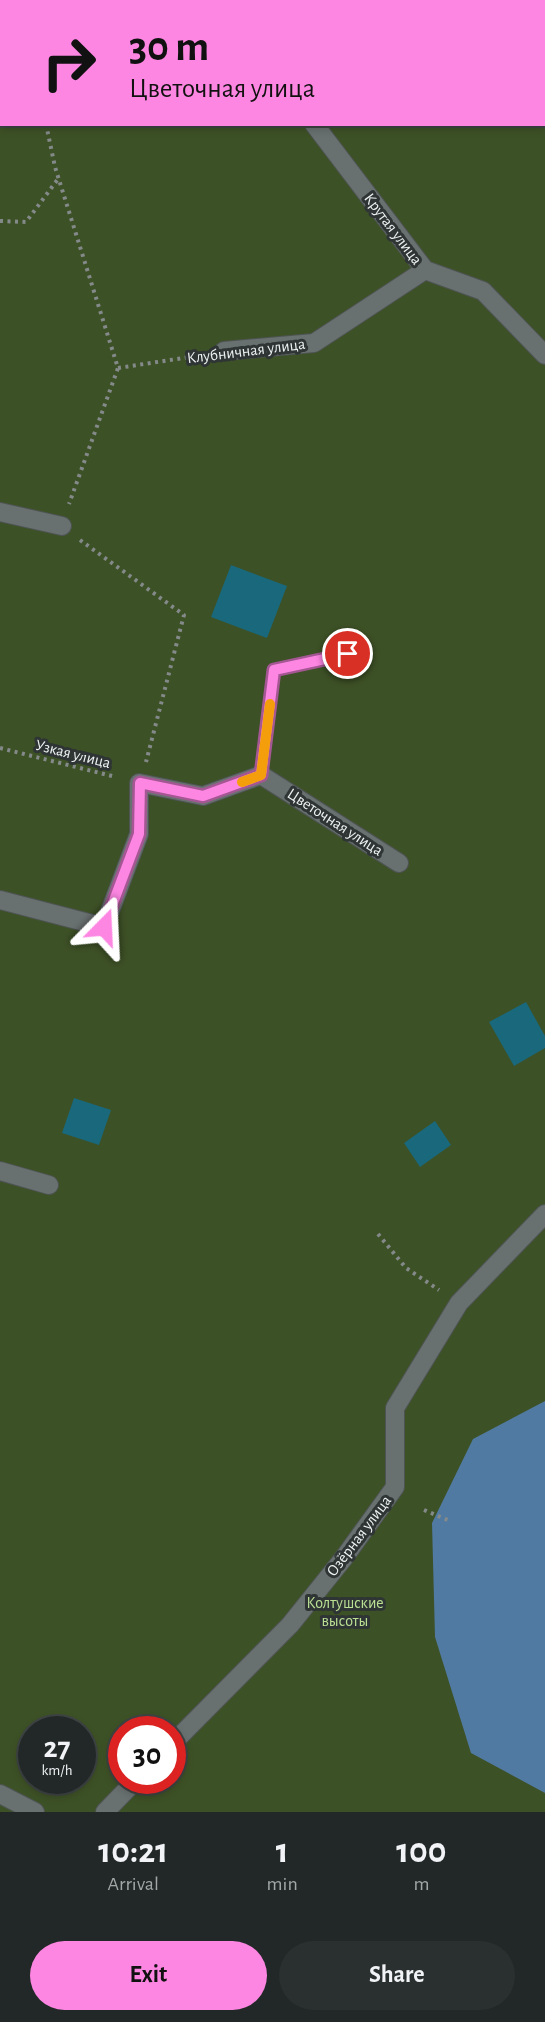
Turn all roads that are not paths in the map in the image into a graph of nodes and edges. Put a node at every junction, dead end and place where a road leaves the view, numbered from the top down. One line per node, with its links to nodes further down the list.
1 (316, 126): 2 (street, Крутая улица)
2 (425, 270): 3 (street, Клубничная улица); 4 (street, Крутая улица)
3 (224, 351)
4 (545, 355)
5 (0, 512): 6 (street)
6 (62, 526)
7 (348, 654): 8 (lane)
8 (261, 775): 9 (street, Цветочная улица); 10 (street)
9 (399, 863)
10 (0, 900)
11 (0, 1171): 12 (street)
12 (49, 1185)
13 (545, 1214): 14 (street, Озёрная улица)
14 (186, 1730)
15 (0, 1794): 17 (street)
16 (122, 1794): 18 (street)
17 (35, 1812)
18 (105, 1812)

